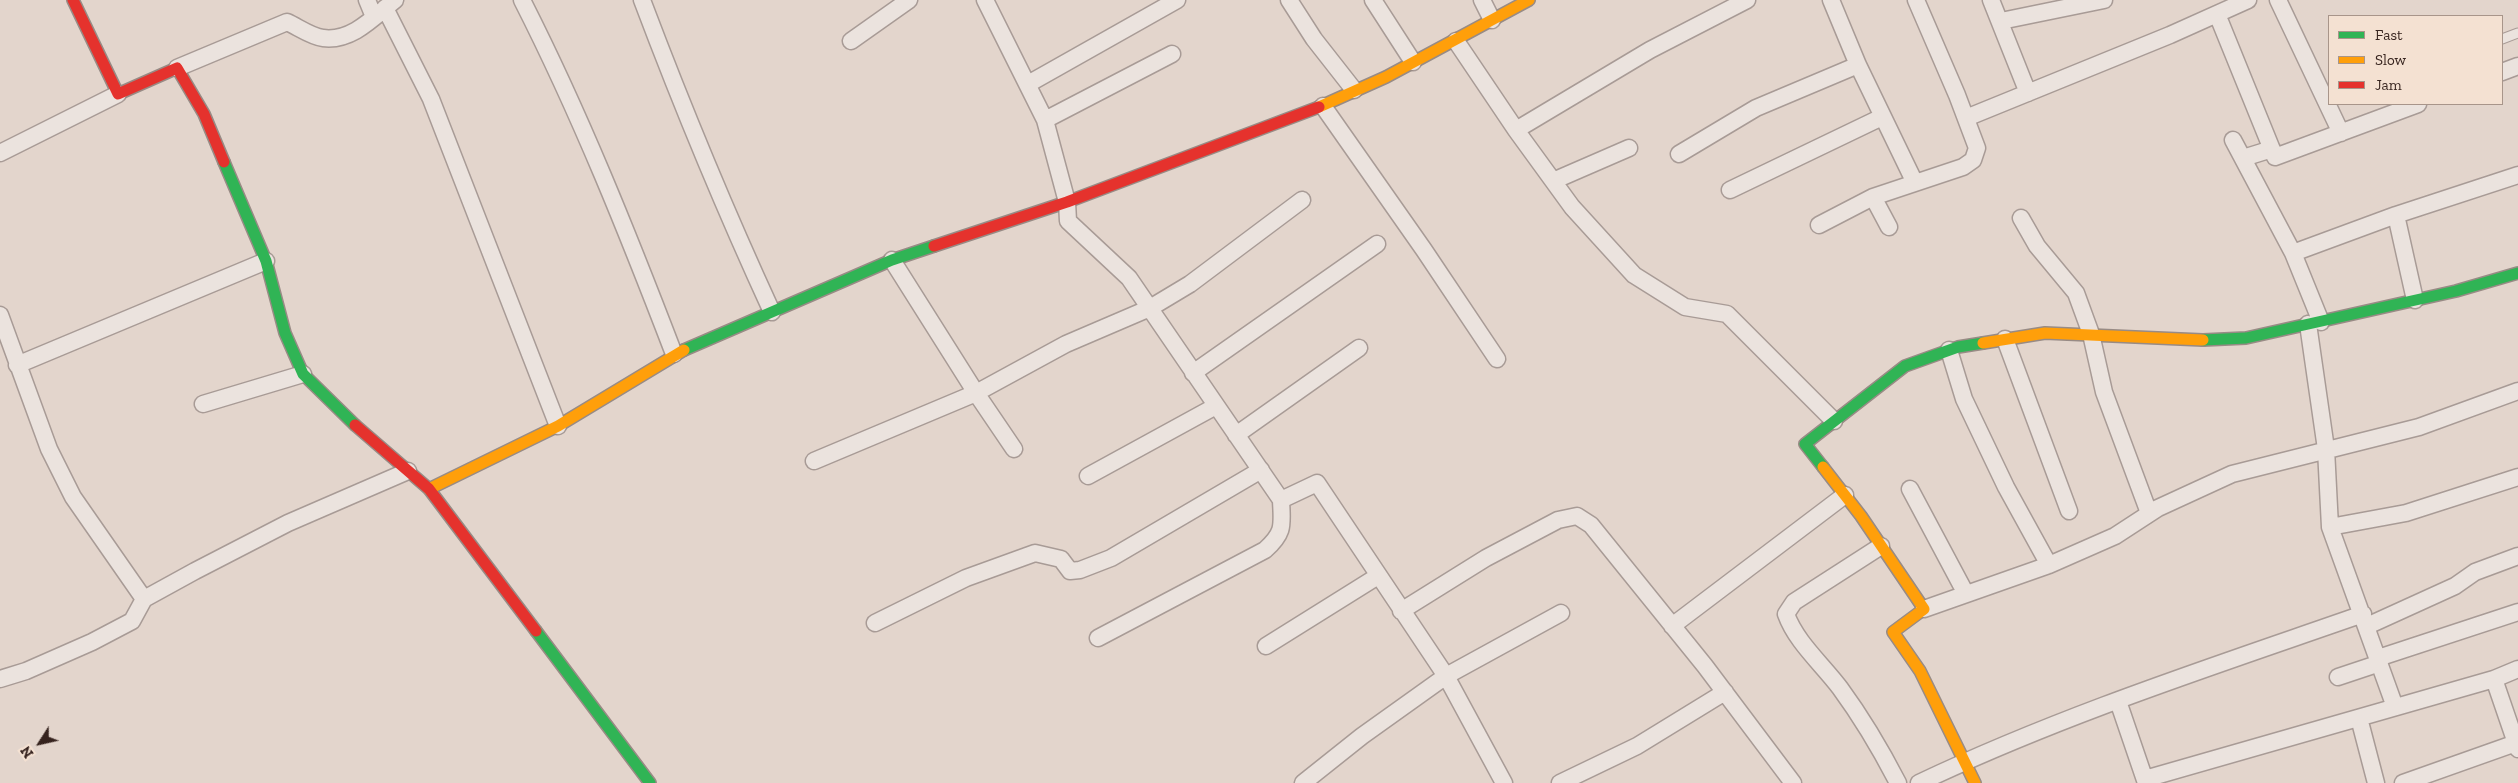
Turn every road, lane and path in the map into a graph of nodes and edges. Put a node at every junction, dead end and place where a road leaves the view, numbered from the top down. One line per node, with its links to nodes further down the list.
1 (73, 0): 36 (street)
2 (367, 0): 19 (street)
3 (522, 0): 75 (street)
4 (642, 0): 68 (street)
5 (909, 0): 25 (street)
6 (1177, 0): 33 (street)
7 (1289, 0): 34 (street)
8 (1373, 0): 28 (street)
9 (1482, 0): 21 (street)
10 (1528, 0): 21 (street)
11 (1747, 0): 42 (street)
12 (1831, 0): 29 (street)
13 (1916, 0): 40 (street)
14 (1992, 0): 22 (street)
15 (2104, 0): 22 (street)
16 (2248, 0): 20 (street)
17 (2278, 0): 43 (street)
18 (991, 2): 33 (street)
19 (384, 8): 31 (street); 85 (street)
20 (2217, 14): 35 (street); 46 (street)
21 (1492, 20): 26 (street)
22 (2001, 21): 35 (street)
23 (2518, 33): 24 (lane)
24 (2503, 38)
25 (851, 40)
26 (1456, 41): 28 (street); 42 (street)
27 (1172, 54): 41 (street)
28 (1413, 62): 34 (street)
29 (1858, 65): 39 (street); 48 (street)
30 (2518, 66): 32 (street)
31 (177, 68): 36 (street); 64 (street)
32 (2503, 72)
33 (1028, 84): 41 (street)
34 (1354, 90): 38 (street)
35 (2028, 93): 40 (street)
36 (118, 94): 47 (street)
37 (2415, 105): 43 (street)
38 (1322, 106): 56 (street); 76 (street)
39 (1882, 117): 52 (street); 53 (street)
40 (1966, 118): 52 (street)
41 (1044, 120): 56 (street)
42 (1516, 130): 51 (street)
43 (2341, 133): 46 (street)
44 (2233, 140): 49 (street)
45 (1629, 148): 51 (street)
46 (2272, 149): 49 (street)
47 (0, 153)
48 (1679, 154)
49 (2243, 158): 62 (street)
50 (2518, 175): 57 (street)
51 (1553, 181): 84 (street)
52 (1915, 183): 54 (street)
53 (1730, 190)
54 (1873, 197): 59 (street); 60 (street)
55 (1302, 200): 67 (street)
56 (1067, 202): 63 (street); 67 (street)
57 (2396, 215): 62 (street); 66 (street)
58 (2021, 218): 71 (street)
59 (1819, 225)
60 (1889, 227)
61 (1378, 244): 78 (street)
62 (2294, 253): 70 (street)
63 (892, 260): 68 (street); 81 (street)
64 (266, 261): 77 (street); 79 (street)
65 (2518, 273): 66 (street)
66 (2415, 300): 70 (street)
67 (1150, 308): 78 (street); 81 (street)
68 (772, 312): 75 (street)
69 (0, 316): 77 (street)
70 (2315, 323): 71 (street); 87 (street)
71 (2091, 334): 72 (street); 99 (street)
72 (2005, 339): 74 (street); 98 (street)
73 (1359, 348): 86 (street)
74 (1949, 350): 84 (street); 103 (street)
75 (674, 354): 85 (street)
76 (1497, 360)
77 (17, 364): 106 (street)
78 (1193, 373): 83 (street)
79 (303, 374): 82 (street); 91 (street)
80 (2518, 391): 87 (street)
81 (976, 393): 88 (street); 89 (street)
82 (203, 404)
83 (1216, 406): 86 (street); 92 (street)
84 (1834, 421): 96 (street)
85 (558, 426): 94 (street)
86 (1236, 435): 90 (street)
87 (2326, 448): 99 (street); 100 (street)
88 (1014, 449)
89 (814, 461)
90 (1261, 470): 97 (street); 112 (street)
91 (408, 471): 94 (street); 106 (street)
92 (1088, 476)
93 (2518, 477): 100 (street)
94 (430, 489): 129 (street)
95 (1910, 489): 105 (street)
96 (1845, 496): 101 (street); 113 (street)
97 (1282, 500): 104 (street); 114 (street)
98 (2069, 511)
99 (2149, 513): 103 (street)
100 (2330, 527): 111 (street)
101 (1881, 546): 107 (street); 134 (street)
102 (2518, 556): 111 (street)
103 (2049, 565): 105 (street)
104 (1378, 576): 108 (street); 115 (street)
105 (1966, 594): 107 (street)
106 (144, 599): 120 (street)
107 (1924, 609): 127 (street)
108 (1401, 611): 113 (street); 118 (street)
109 (2518, 612): 116 (street)
110 (1561, 613): 118 (street)
111 (2365, 620): 116 (street); 123 (street)
112 (875, 623)
113 (1672, 626): 122 (street)
114 (1098, 638)
115 (1266, 646)
116 (2379, 661): 119 (street); 124 (street)
117 (2518, 669): 121 (street)
118 (1446, 676): 130 (street); 131 (street)
119 (2338, 677)
120 (0, 679)
121 (2494, 679): 124 (street); 126 (street)
122 (1725, 692): 132 (street); 133 (street)
123 (2118, 701): 127 (street); 128 (street)
124 (2395, 707): 125 (street)
125 (2359, 718): 128 (street); 137 (street)
126 (2517, 746): 138 (street)
127 (1964, 762): 135 (street); 136 (street)
128 (2146, 781)
129 (650, 783)
130 (1303, 783)
131 (1504, 783)
132 (1560, 783)
133 (1793, 783)
134 (1898, 783)
135 (1919, 783)
136 (1974, 783)
137 (2376, 783)
138 (2403, 783)

